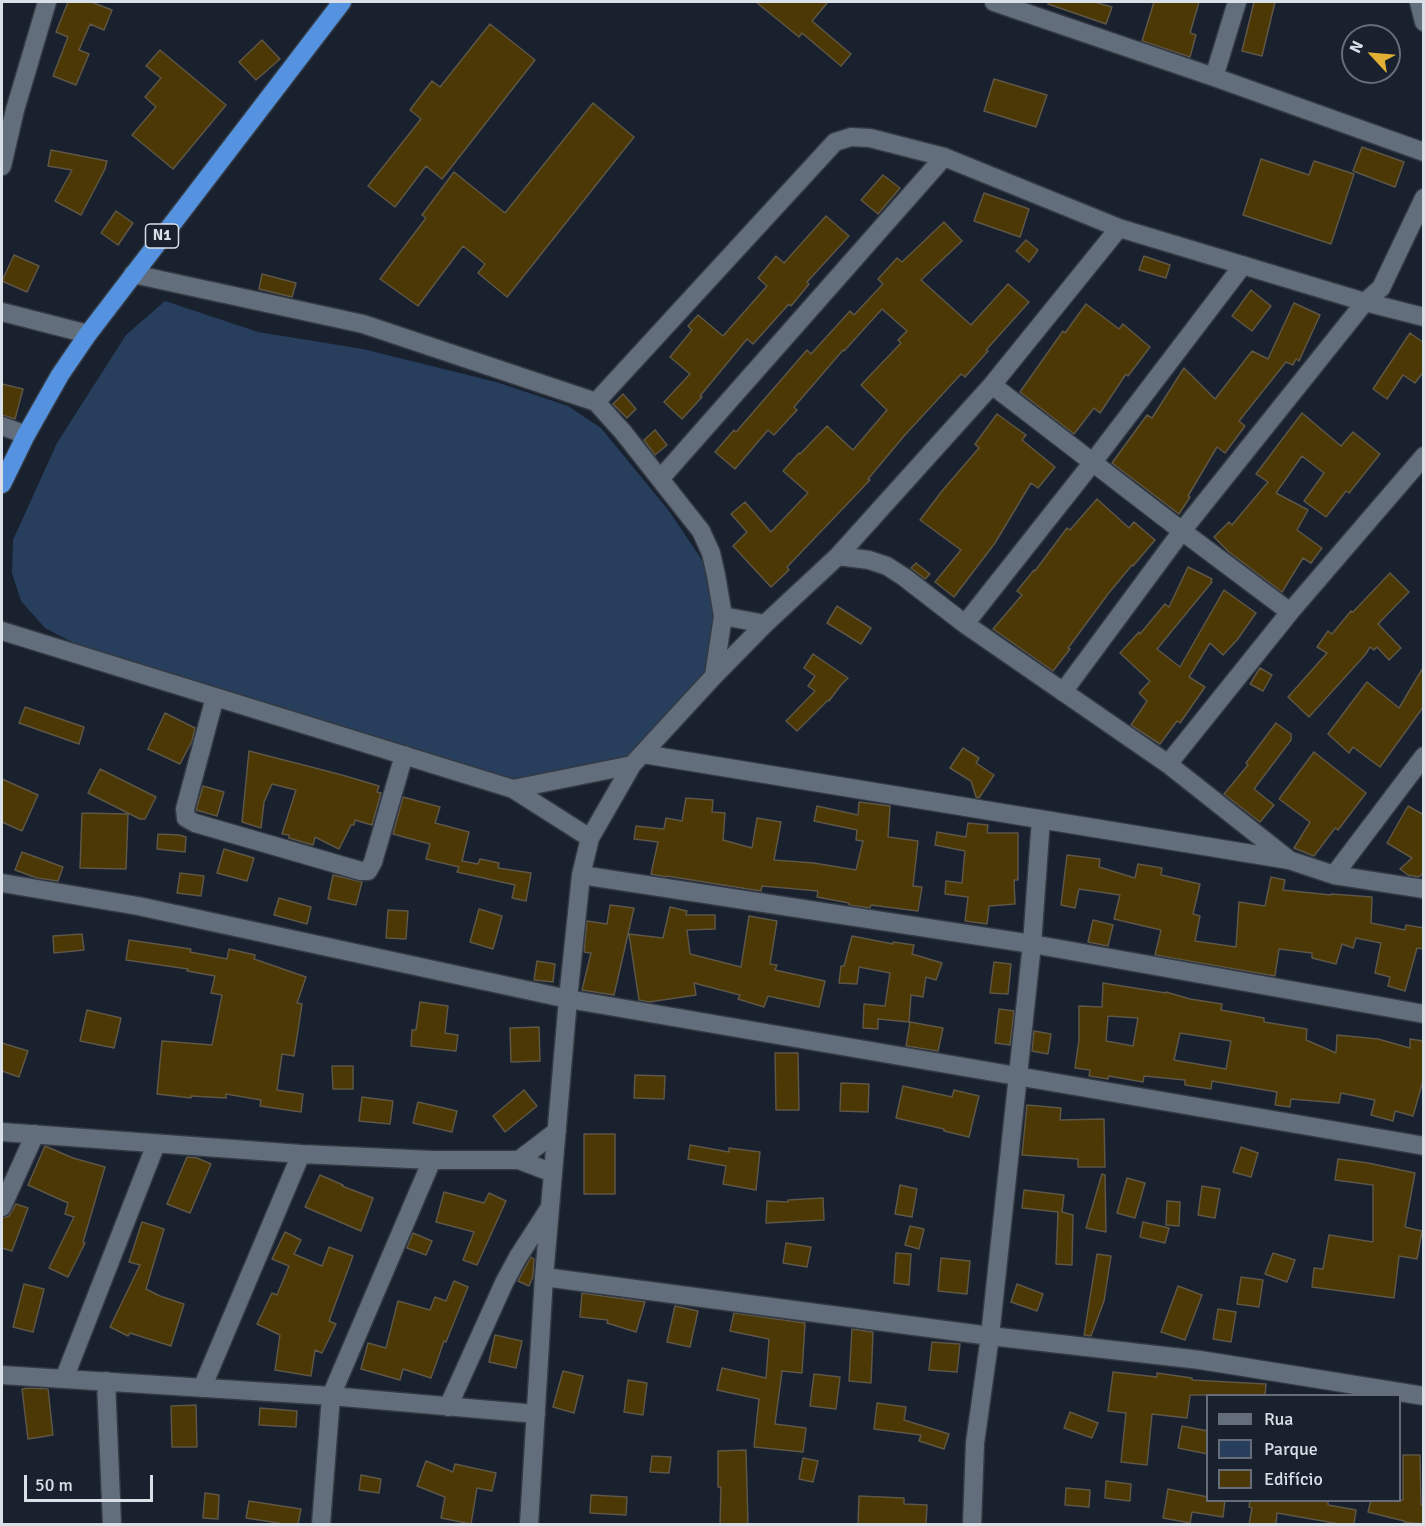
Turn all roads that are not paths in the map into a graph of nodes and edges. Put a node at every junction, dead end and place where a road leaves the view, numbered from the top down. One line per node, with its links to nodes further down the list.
1 (47, 2): 10 (street)
2 (342, 2): 14 (highway, N1)
3 (994, 2): 7 (street)
4 (1236, 2): 7 (street)
5 (1419, 2): 6 (street)
6 (1424, 21)
7 (1214, 77): 8 (street)
8 (1424, 152)
9 (944, 157): 12 (street); 20 (street); 25 (street)
10 (2, 166)
11 (1424, 198): 15 (street)
12 (1119, 228): 13 (street); 19 (street)
13 (1243, 265): 15 (street); 24 (street)
14 (133, 274): 18 (highway, N1); 20 (street)
15 (1365, 302): 17 (street); 27 (street)
16 (2, 312): 18 (street)
17 (1420, 312)
18 (88, 334): 22 (highway, N1)
19 (992, 385): 24 (street); 28 (street)
20 (596, 402): 25 (street)
21 (2, 426): 22 (street)
22 (26, 435): 26 (highway, N1)
23 (1424, 456): 29 (street)
24 (1093, 462): 27 (street); 32 (street)
25 (660, 479): 30 (street)
26 (2, 484)
27 (1182, 531): 29 (street); 35 (street)
28 (838, 556): 31 (street); 32 (street)
29 (1290, 612): 40 (street)
30 (723, 616): 31 (street); 34 (street)
31 (765, 624): 34 (street)
32 (965, 624): 35 (street)
33 (2, 631): 36 (street)
34 (714, 676): 39 (street)
35 (1064, 692): 40 (street)
36 (216, 697): 37 (street); 37 (street)
37 (404, 755): 41 (street)
38 (1424, 756): 46 (street)
39 (638, 760): 41 (street); 42 (street); 43 (street)
40 (1168, 765): 44 (street)
41 (513, 789): 43 (street)
42 (1041, 819): 44 (street); 49 (street)
43 (590, 838): 45 (street)
44 (1289, 860): 46 (street)
45 (581, 874): 49 (street); 50 (street)
46 (1334, 875): 48 (street)
47 (2, 883): 50 (street)
48 (1424, 889)
49 (1032, 944): 51 (street); 52 (street)
50 (568, 999): 52 (street); 53 (street)
51 (1424, 1014)
52 (1018, 1075): 57 (street); 65 (street)
53 (556, 1131): 60 (street); 61 (street)
54 (2, 1132): 55 (street)
55 (35, 1134): 56 (street); 62 (street)
56 (156, 1144): 58 (street); 67 (street)
57 (1424, 1146)
58 (301, 1154): 59 (street); 69 (street)
59 (432, 1160): 60 (street); 70 (street)
60 (519, 1160): 61 (street)
61 (553, 1173): 63 (street)
62 (2, 1207)
63 (550, 1207): 64 (street); 72 (street)
64 (544, 1277): 65 (street); 73 (street)
65 (990, 1336): 71 (street); 77 (street)
66 (2, 1375): 67 (street)
67 (64, 1379): 68 (street)
68 (106, 1381): 69 (street); 74 (street)
69 (202, 1388): 70 (street)
70 (331, 1396): 72 (street); 75 (street)
71 (1424, 1396)
72 (448, 1407): 73 (street)
73 (536, 1414): 76 (street)
74 (112, 1524)
75 (321, 1524)
76 (529, 1524)
77 (972, 1524)

